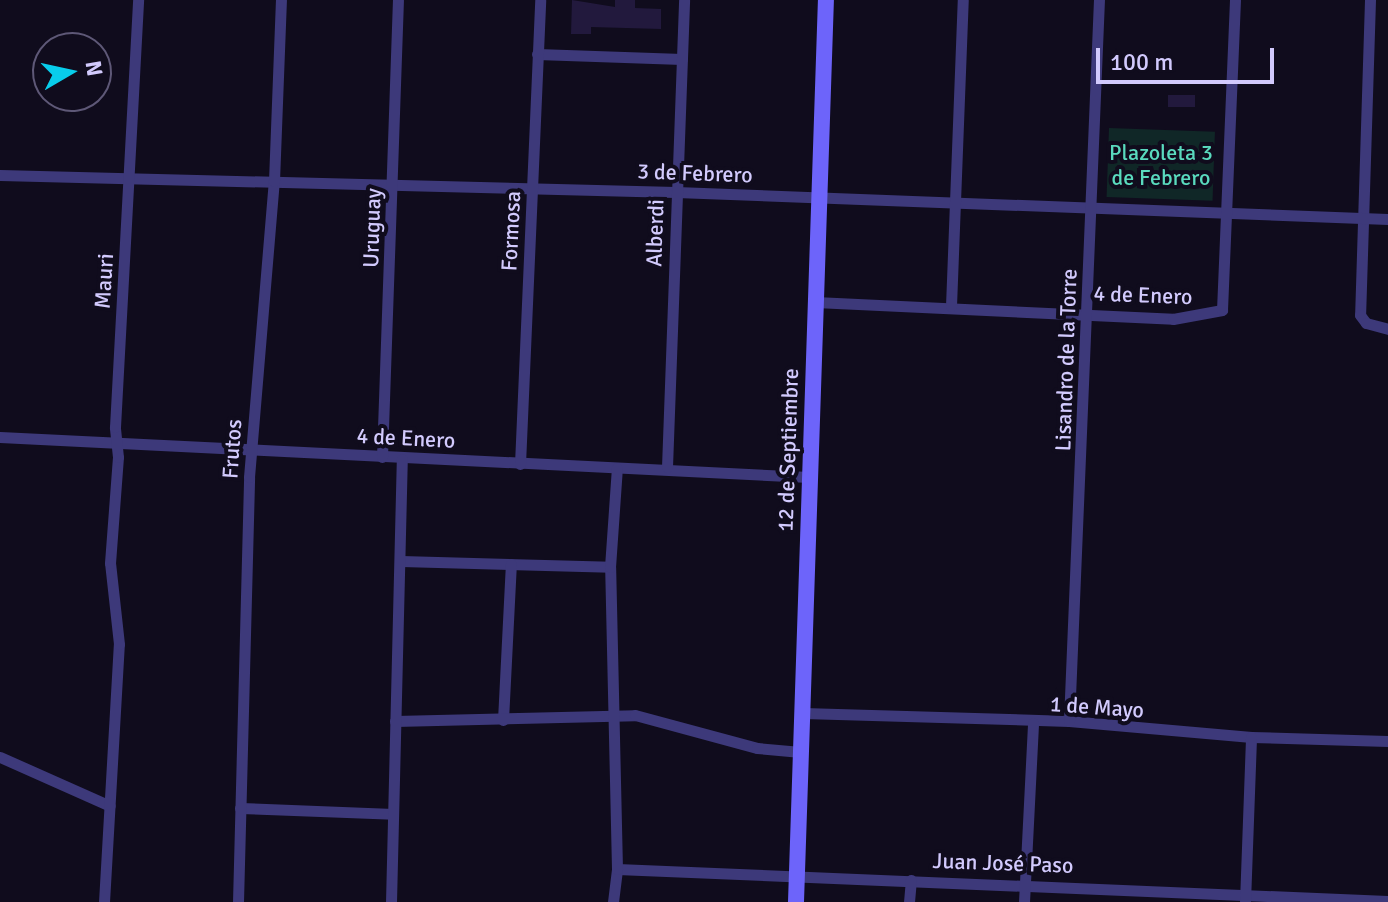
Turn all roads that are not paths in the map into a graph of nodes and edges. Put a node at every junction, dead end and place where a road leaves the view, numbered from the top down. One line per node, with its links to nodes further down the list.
1 (138, 0): 14 (street, Mauri)
2 (281, 0): 15 (street, Frutos)
3 (398, 0): 16 (street, Uruguay)
4 (540, 0): 11 (street, Formosa)
5 (684, 0): 12 (street, Alberdi)
6 (826, 0): 19 (street, 12 de Septiembre)
7 (963, 0): 20 (street)
8 (1099, 0): 21 (street, Lisandro de la Torre)
9 (1235, 0): 22 (street)
10 (1370, 0): 23 (street)
11 (537, 54): 12 (street); 17 (street, Formosa)
12 (682, 59): 18 (street, Alberdi)
13 (0, 175): 14 (street, 3 de Febrero)
14 (130, 177): 15 (street, 3 de Febrero); 30 (street, Mauri)
15 (274, 181): 16 (street, 3 de Febrero); 31 (street, Frutos)
16 (394, 183): 17 (street, 3 de Febrero); 32 (street, Uruguay)
17 (533, 188): 18 (street, 3 de Febrero); 34 (street, Formosa)
18 (676, 192): 19 (street, 3 de Febrero); 35 (street, Alberdi)
19 (819, 198): 20 (street, 3 de Febrero); 25 (street, 12 de Septiembre)
20 (954, 202): 21 (street, 3 de Febrero); 26 (street)
21 (1092, 208): 22 (street, 3 de Febrero); 27 (street, Lisandro de la Torre)
22 (1228, 212): 23 (street, 3 de Febrero); 27 (street, 4 de Enero)
23 (1363, 218): 24 (street, 3 de Febrero); 28 (street)
24 (1388, 219)
25 (815, 302): 26 (street, 4 de Enero); 37 (street, 12 de Septiembre)
26 (951, 306): 27 (street, 4 de Enero)
27 (1088, 314): 45 (street, Lisandro de la Torre)
28 (1388, 329)
29 (0, 437): 30 (street, 4 de Enero)
30 (117, 443): 31 (street, 4 de Enero); 51 (street, Mauri)
31 (251, 448): 32 (street, 4 de Enero); 52 (street, Frutos)
32 (382, 457): 33 (street, 4 de Enero)
33 (402, 459): 34 (street, 4 de Enero); 38 (street)
34 (520, 464): 36 (street, 4 de Enero)
35 (667, 467): 36 (street, 4 de Enero); 37 (street, 4 de Enero)
36 (617, 468): 40 (street)
37 (809, 477): 41 (street, 12 de Septiembre)
38 (401, 561): 39 (street); 44 (street)
39 (511, 564): 40 (street); 43 (street)
40 (610, 567): 42 (street)
41 (803, 713): 46 (street, 1 de Mayo); 49 (street, 12 de Septiembre)
42 (613, 715): 43 (street); 49 (street); 54 (street)
43 (503, 720): 44 (street)
44 (395, 721): 53 (street)
45 (1069, 721): 46 (street, 1 de Mayo); 47 (street, 1 de Mayo)
46 (1033, 723): 57 (street)
47 (1251, 737): 48 (street, 1 de Mayo); 58 (street)
48 (1388, 741)
49 (801, 752): 55 (street, 12 de Septiembre)
50 (0, 757): 51 (street)
51 (110, 806): 60 (street, Mauri)
52 (240, 808): 53 (street); 61 (street, Frutos)
53 (393, 814): 62 (street)
54 (617, 869): 55 (street, Juan José Paso); 63 (street)
55 (797, 875): 56 (street, Juan José Paso); 64 (street, 12 de Septiembre)
56 (911, 880): 57 (street, Juan José Paso); 65 (street)
57 (1025, 883): 58 (street, Juan José Paso); 66 (street)
58 (1245, 897): 59 (street, Juan José Paso)
59 (1388, 901)
60 (104, 902)
61 (238, 902)
62 (391, 902)
63 (613, 902)
64 (796, 902)
65 (909, 902)
66 (1024, 902)

